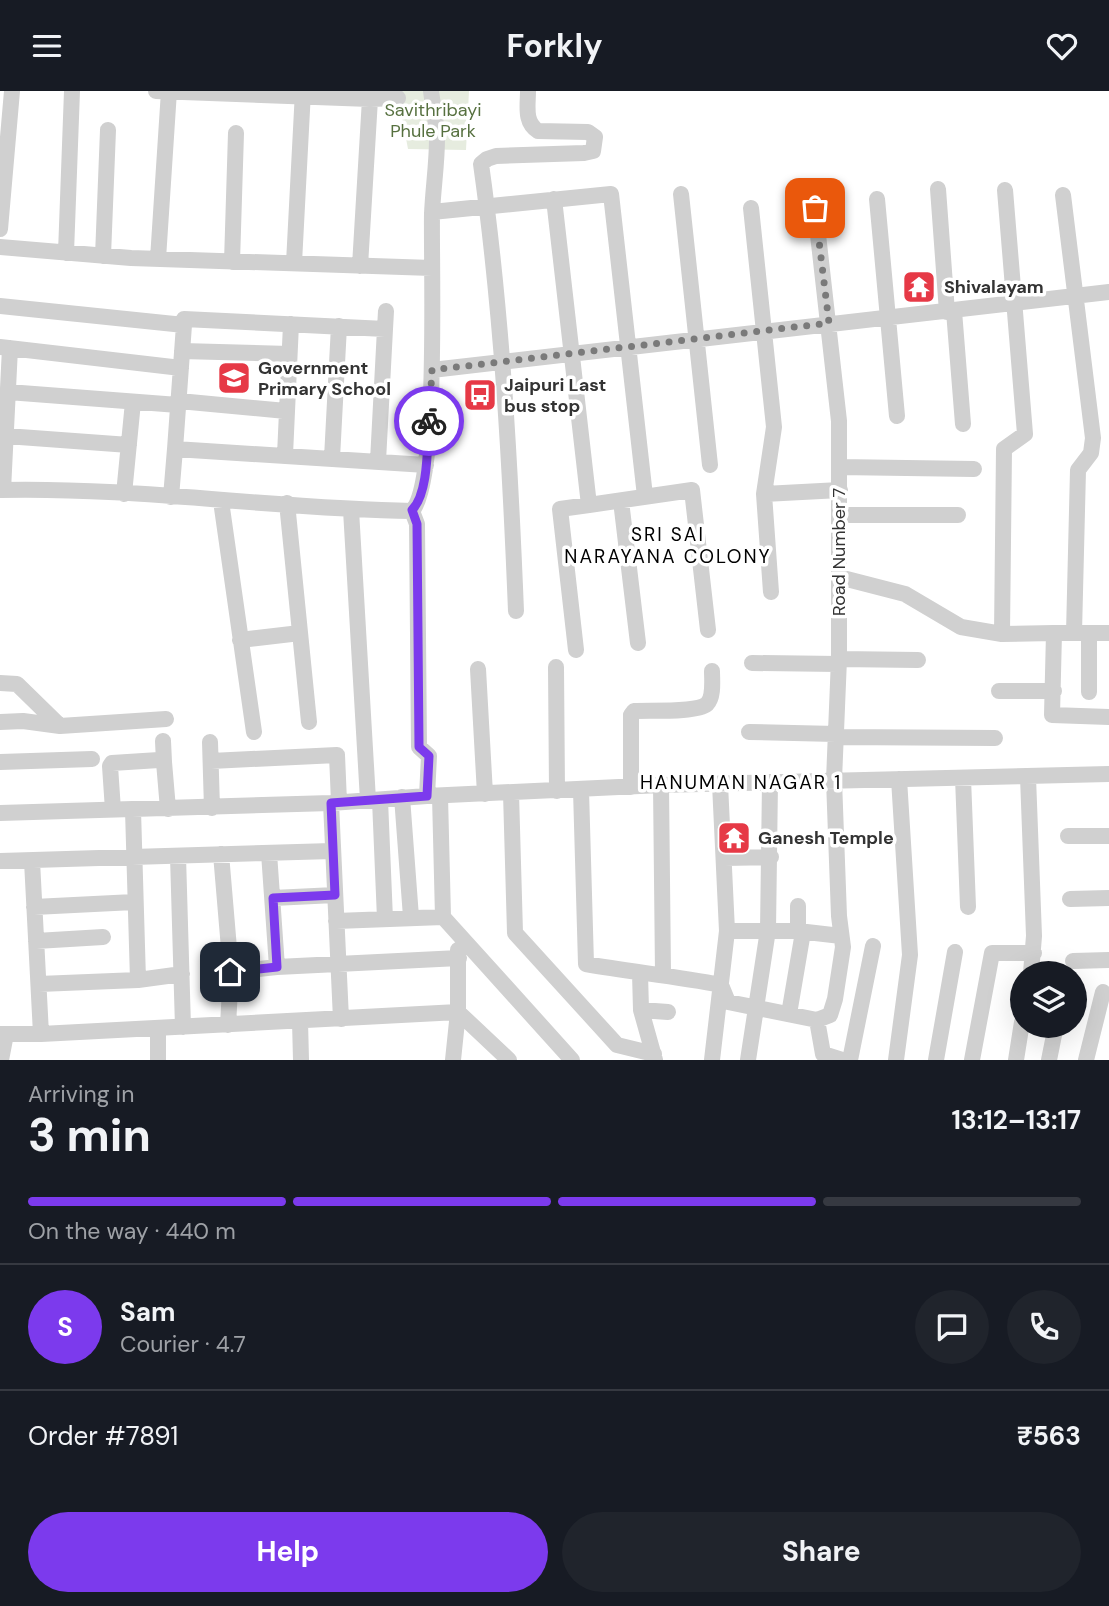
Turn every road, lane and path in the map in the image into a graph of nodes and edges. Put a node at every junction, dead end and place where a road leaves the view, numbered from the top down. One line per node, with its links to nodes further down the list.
1 (12, 91): 23 (street)
2 (72, 91): 25 (street)
3 (156, 91): 4 (street)
4 (169, 91): 7 (street); 27 (street)
5 (431, 91): 22 (street)
6 (527, 91): 19 (street)
7 (239, 92): 8 (street)
8 (303, 94): 10 (street); 29 (street)
9 (398, 98): 10 (street)
10 (370, 99): 30 (street)
11 (108, 130): 26 (street)
12 (236, 133): 28 (street)
13 (938, 189): 37 (street)
14 (1005, 190): 34 (street)
15 (681, 194): 45 (street)
16 (1063, 195): 33 (street)
17 (554, 199): 19 (street); 47 (street); 49 (street)
18 (877, 199): 38 (street)
19 (487, 205): 22 (street); 51 (street)
20 (751, 208): 44 (street)
21 (815, 208): 39 (street, Road Number 7)
22 (432, 212): 31 (street)
23 (0, 229)
24 (0, 247): 25 (street)
25 (66, 253): 26 (street)
26 (103, 256): 27 (street)
27 (158, 259): 28 (street)
28 (232, 262): 29 (street)
29 (294, 263): 30 (street)
30 (360, 266): 31 (street)
31 (432, 268): 52 (street)
32 (1109, 292): 33 (street)
33 (1075, 295): 34 (street); 62 (street)
34 (1016, 303): 37 (street); 93 (street)
35 (0, 306): 41 (street)
36 (386, 311): 43 (street)
37 (951, 311): 38 (street); 58 (street)
38 (888, 317): 39 (street); 57 (street)
39 (829, 323): 44 (street); 69 (street, Road Number 7)
40 (291, 324): 41 (street); 42 (street); 48 (street)
41 (184, 325): 50 (street)
42 (339, 326): 43 (street); 65 (street)
43 (385, 329): 66 (street)
44 (762, 332): 45 (street); 74 (street)
45 (696, 339): 47 (street); 68 (street)
46 (5, 347): 50 (street); 53 (street)
47 (628, 347): 49 (street); 75 (street)
48 (289, 354): 50 (street); 56 (street)
49 (570, 354): 51 (street); 80 (street)
50 (181, 359): 55 (street)
51 (503, 362): 52 (street); 87 (street)
52 (432, 370): 67 (street)
53 (8, 391): 54 (street); 59 (street)
54 (133, 402): 55 (street); 60 (street)
55 (178, 403): 56 (street); 61 (street)
56 (286, 411): 63 (street)
57 (897, 416)
58 (963, 424)
59 (6, 436): 60 (street); 71 (street)
60 (129, 445): 73 (street)
61 (174, 449): 63 (street); 76 (street)
62 (1091, 453): 64 (street); 91 (street)
63 (285, 454): 65 (street)
64 (1109, 454)
65 (332, 458): 66 (street)
66 (378, 461): 67 (street)
67 (426, 465): 82 (street)
68 (710, 465)
69 (839, 467): 70 (street); 72 (street, Road Number 7)
70 (974, 469)
71 (1, 490): 73 (street)
72 (839, 491): 74 (street); 83 (street, Road Number 7)
73 (124, 494): 76 (street)
74 (764, 494): 86 (street)
75 (645, 496): 78 (street); 88 (street)
76 (171, 497): 77 (street)
77 (221, 501): 79 (street); 94 (street)
78 (621, 501): 80 (street); 95 (street)
79 (286, 503): 81 (street); 89 (street)
80 (589, 505): 96 (street)
81 (351, 510): 82 (street); 136 (street)
82 (412, 510): 135 (street)
83 (840, 515): 84 (street); 85 (street, Road Number 7)
84 (958, 515)
85 (839, 577): 93 (street); 98 (street, Road Number 7)
86 (771, 592)
87 (516, 611)
88 (708, 631)
89 (300, 633): 94 (street); 110 (street)
90 (1054, 633): 91 (street); 93 (street); 105 (street)
91 (1081, 633): 92 (street); 106 (street)
92 (1109, 633)
93 (1002, 634)
94 (240, 640): 112 (street)
95 (638, 643)
96 (576, 650)
97 (918, 660): 98 (street)
98 (839, 662): 99 (street); 114 (street, Road Number 7)
99 (752, 663)
100 (556, 667): 132 (street)
101 (478, 669): 134 (street)
102 (712, 671): 130 (street)
103 (0, 683): 111 (street)
104 (999, 691): 105 (street)
105 (1054, 691): 107 (street)
106 (1088, 692)
107 (1109, 717)
108 (166, 719): 111 (street)
109 (0, 722): 111 (street)
110 (309, 722)
111 (60, 726)
112 (254, 732)
113 (749, 732): 114 (street)
114 (836, 736): 115 (street); 126 (street, Road Number 7)
115 (995, 738)
116 (163, 741): 121 (street)
117 (210, 742): 119 (street)
118 (92, 759): 120 (street)
119 (211, 761): 137 (street); 138 (street)
120 (0, 762)
121 (164, 762): 139 (street); 140 (street)
122 (1109, 774): 123 (street)
123 (1028, 777): 124 (street); 176 (street)
124 (963, 778): 125 (street); 162 (street)
125 (899, 779): 126 (street); 219 (street)
126 (834, 781): 127 (street); 171 (street, Road Number 7)
127 (770, 782): 128 (street); 150 (street)
128 (720, 784): 129 (street); 151 (street)
129 (661, 785): 130 (street); 186 (street)
130 (631, 787): 131 (street)
131 (581, 790): 132 (street); 185 (street)
132 (557, 791): 133 (street)
133 (511, 793): 134 (street); 207 (street)
134 (485, 794): 135 (street)
135 (434, 796): 136 (street); 163 (street)
136 (385, 799): 137 (street); 154 (street); 164 (street); 165 (street)
137 (335, 802): 138 (street); 145 (street)
138 (212, 808): 139 (street)
139 (168, 809): 141 (street)
140 (113, 810): 141 (street); 142 (street)
141 (133, 810): 149 (street)
142 (0, 813)
143 (1068, 836): 144 (street)
144 (1109, 836)
145 (332, 851): 146 (street); 155 (street)
146 (269, 853): 147 (street); 156 (street)
147 (221, 854): 148 (street); 183 (street)
148 (178, 856): 149 (street); 184 (street)
149 (133, 857): 153 (street); 159 (street)
150 (771, 857): 151 (street); 167 (street)
151 (724, 858): 168 (street)
152 (0, 861): 153 (street)
153 (33, 861): 161 (street)
154 (394, 877)
155 (335, 895): 156 (street); 166 (street)
156 (273, 898): 182 (street)
157 (1109, 898): 158 (street)
158 (1070, 899)
159 (134, 902): 161 (street); 187 (street)
160 (798, 906): 169 (street)
161 (34, 907): 173 (street)
162 (968, 907)
163 (443, 917): 164 (street); 170 (street)
164 (411, 918): 165 (street)
165 (385, 919): 166 (street)
166 (336, 921): 181 (street)
167 (768, 930): 168 (street); 169 (street); 191 (street)
168 (727, 931): 189 (street)
169 (801, 931): 171 (street); 195 (street)
170 (458, 934): 177 (street); 214 (street)
171 (841, 936): 197 (street, Road Number 7)
172 (103, 937): 173 (street)
173 (36, 941): 188 (street)
174 (873, 946): 218 (street)
175 (955, 952): 220 (street)
176 (1034, 953): 179 (street); 221 (street)
177 (459, 958): 181 (street); 193 (street)
178 (1109, 960): 180 (street)
179 (1033, 961)
180 (1073, 961)
181 (339, 965): 182 (street); 196 (street)
182 (277, 967): 183 (street)
183 (230, 972): 199 (street)
184 (182, 974): 187 (street); 200 (street)
185 (640, 974): 186 (street); 192 (street)
186 (663, 974): 189 (street)
187 (138, 980): 188 (street)
188 (39, 984): 203 (street)
189 (721, 985): 191 (street); 215 (street)
190 (1103, 992): 224 (street)
191 (756, 1008): 195 (street); 216 (street)
192 (641, 1010): 194 (street); 207 (street)
193 (458, 1012): 196 (street); 206 (street); 212 (street)
194 (668, 1012)
195 (789, 1014): 197 (street)
196 (341, 1019): 198 (street)
197 (817, 1020): 208 (street)
198 (300, 1021): 199 (street); 211 (street)
199 (228, 1025): 200 (street)
200 (183, 1027): 201 (street)
201 (158, 1028): 203 (street); 210 (street)
202 (3, 1034): 203 (street); 209 (street)
203 (41, 1034)
204 (1019, 1038): 222 (street)
205 (1053, 1038): 223 (street)
206 (492, 1053): 213 (street)
207 (655, 1057)
208 (820, 1057): 217 (street)
209 (1, 1060)
210 (158, 1060)
211 (301, 1060)
212 (453, 1060)
213 (509, 1060)
214 (572, 1060)
215 (712, 1060)
216 (748, 1060)
217 (842, 1060)
218 (850, 1060)
219 (896, 1060)
220 (936, 1060)
221 (972, 1060)
222 (1016, 1060)
223 (1049, 1060)
224 (1086, 1060)

